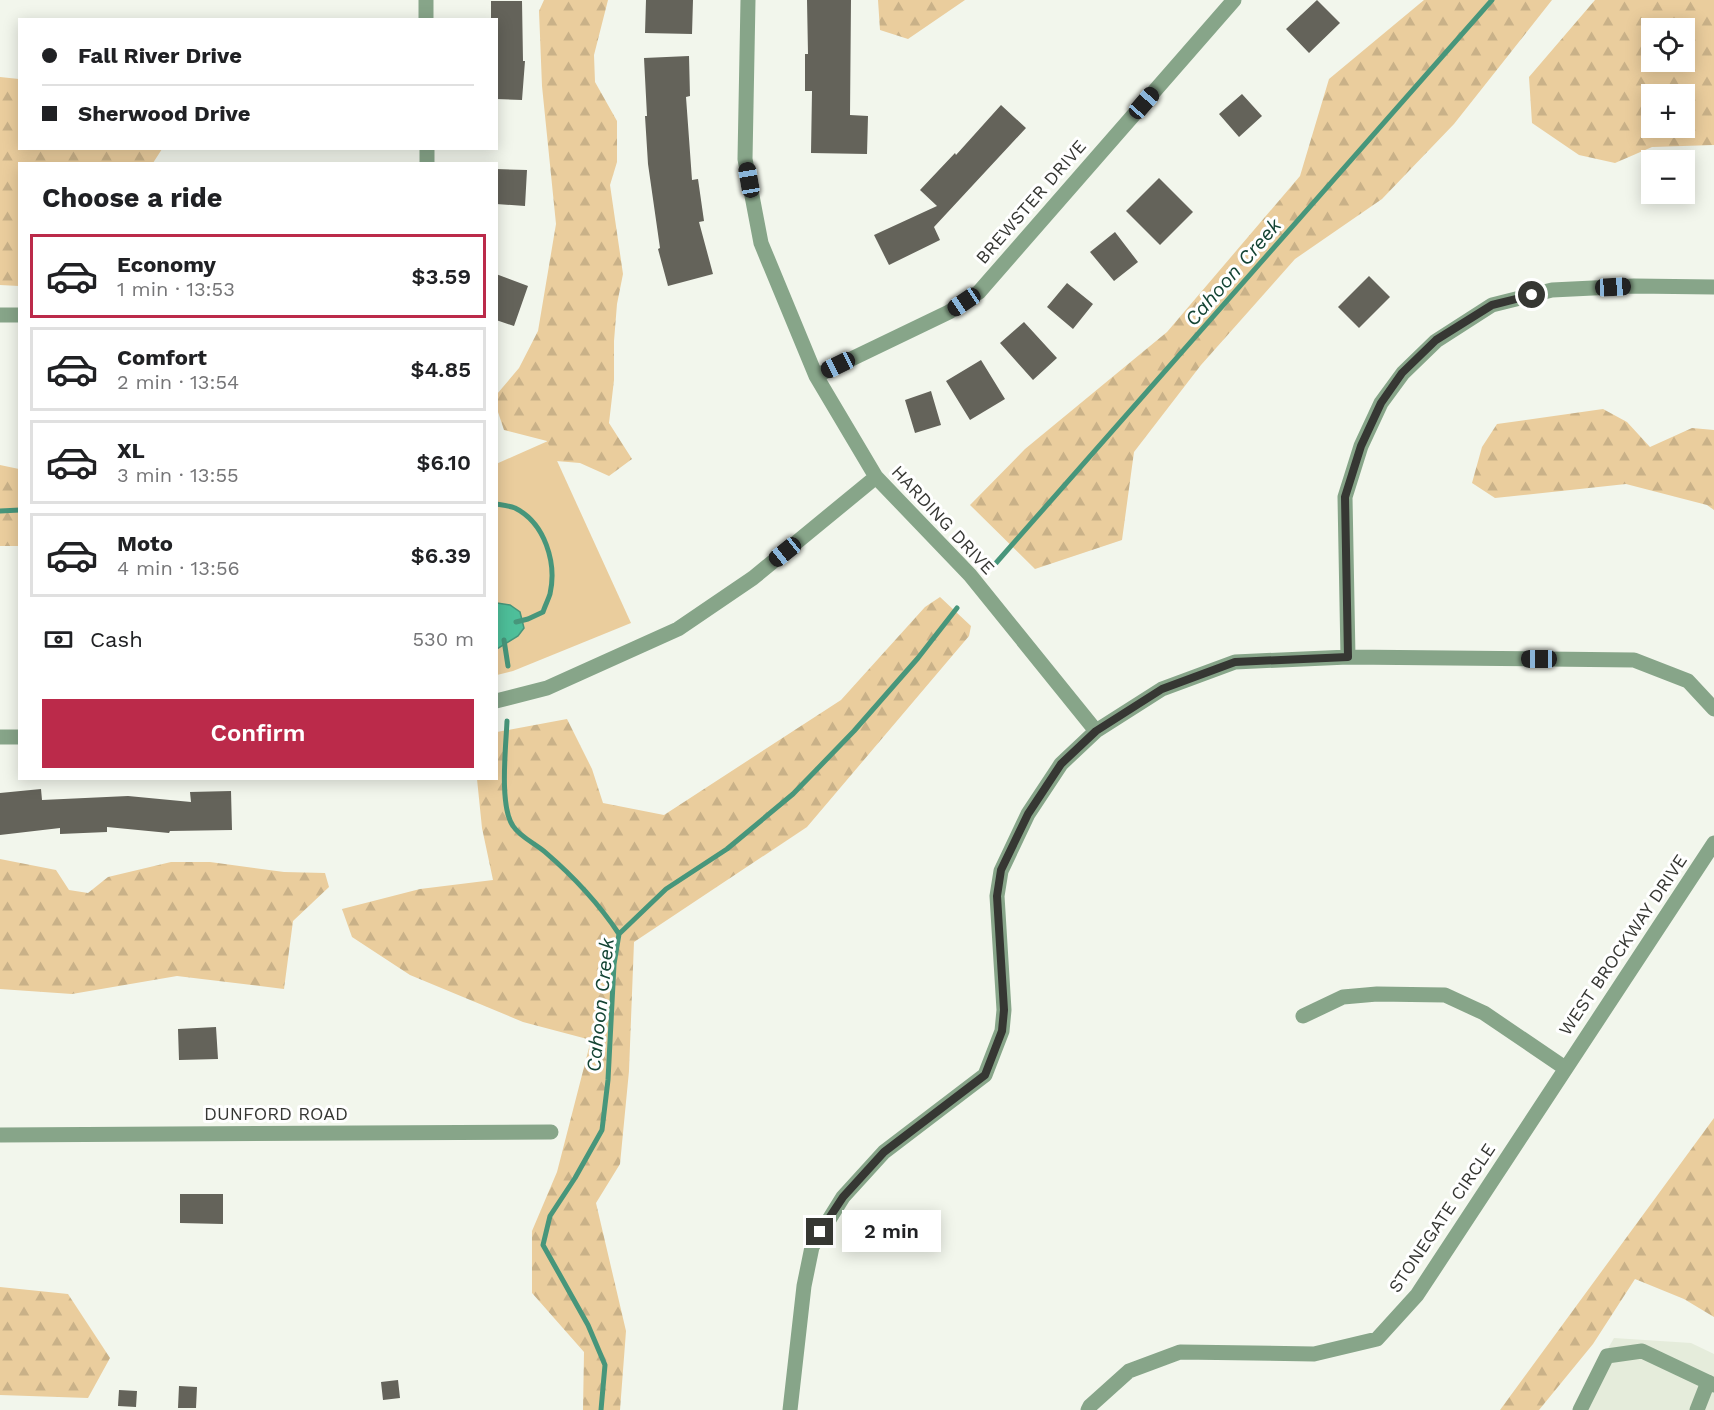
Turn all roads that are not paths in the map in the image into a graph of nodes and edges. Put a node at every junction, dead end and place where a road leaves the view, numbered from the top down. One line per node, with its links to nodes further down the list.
1 (426, 0): 4 (street)
2 (748, 0): 8 (street, HARDING DRIVE)
3 (1234, 0): 8 (street, BREWSTER DRIVE)
4 (426, 18)
5 (1714, 287): 10 (street)
6 (0, 315): 7 (street)
7 (18, 315)
8 (816, 376): 9 (street, HARDING DRIVE)
9 (876, 477): 11 (street); 13 (street, HARDING DRIVE)
10 (1348, 657): 12 (street); 13 (street)
11 (498, 700)
12 (1714, 710)
13 (1096, 731): 22 (street)
14 (0, 737): 15 (street)
15 (18, 737)
16 (1714, 843): 18 (street, WEST BROCKWAY DRIVE)
17 (1303, 1016): 18 (street)
18 (1565, 1068): 23 (street, STONEGATE CIRCLE)
19 (551, 1132): 20 (street, DUNFORD ROAD)
20 (0, 1135)
21 (1711, 1384): 24 (street); 25 (street)
22 (790, 1410)
23 (1088, 1410)
24 (1580, 1410)
25 (1697, 1410)

